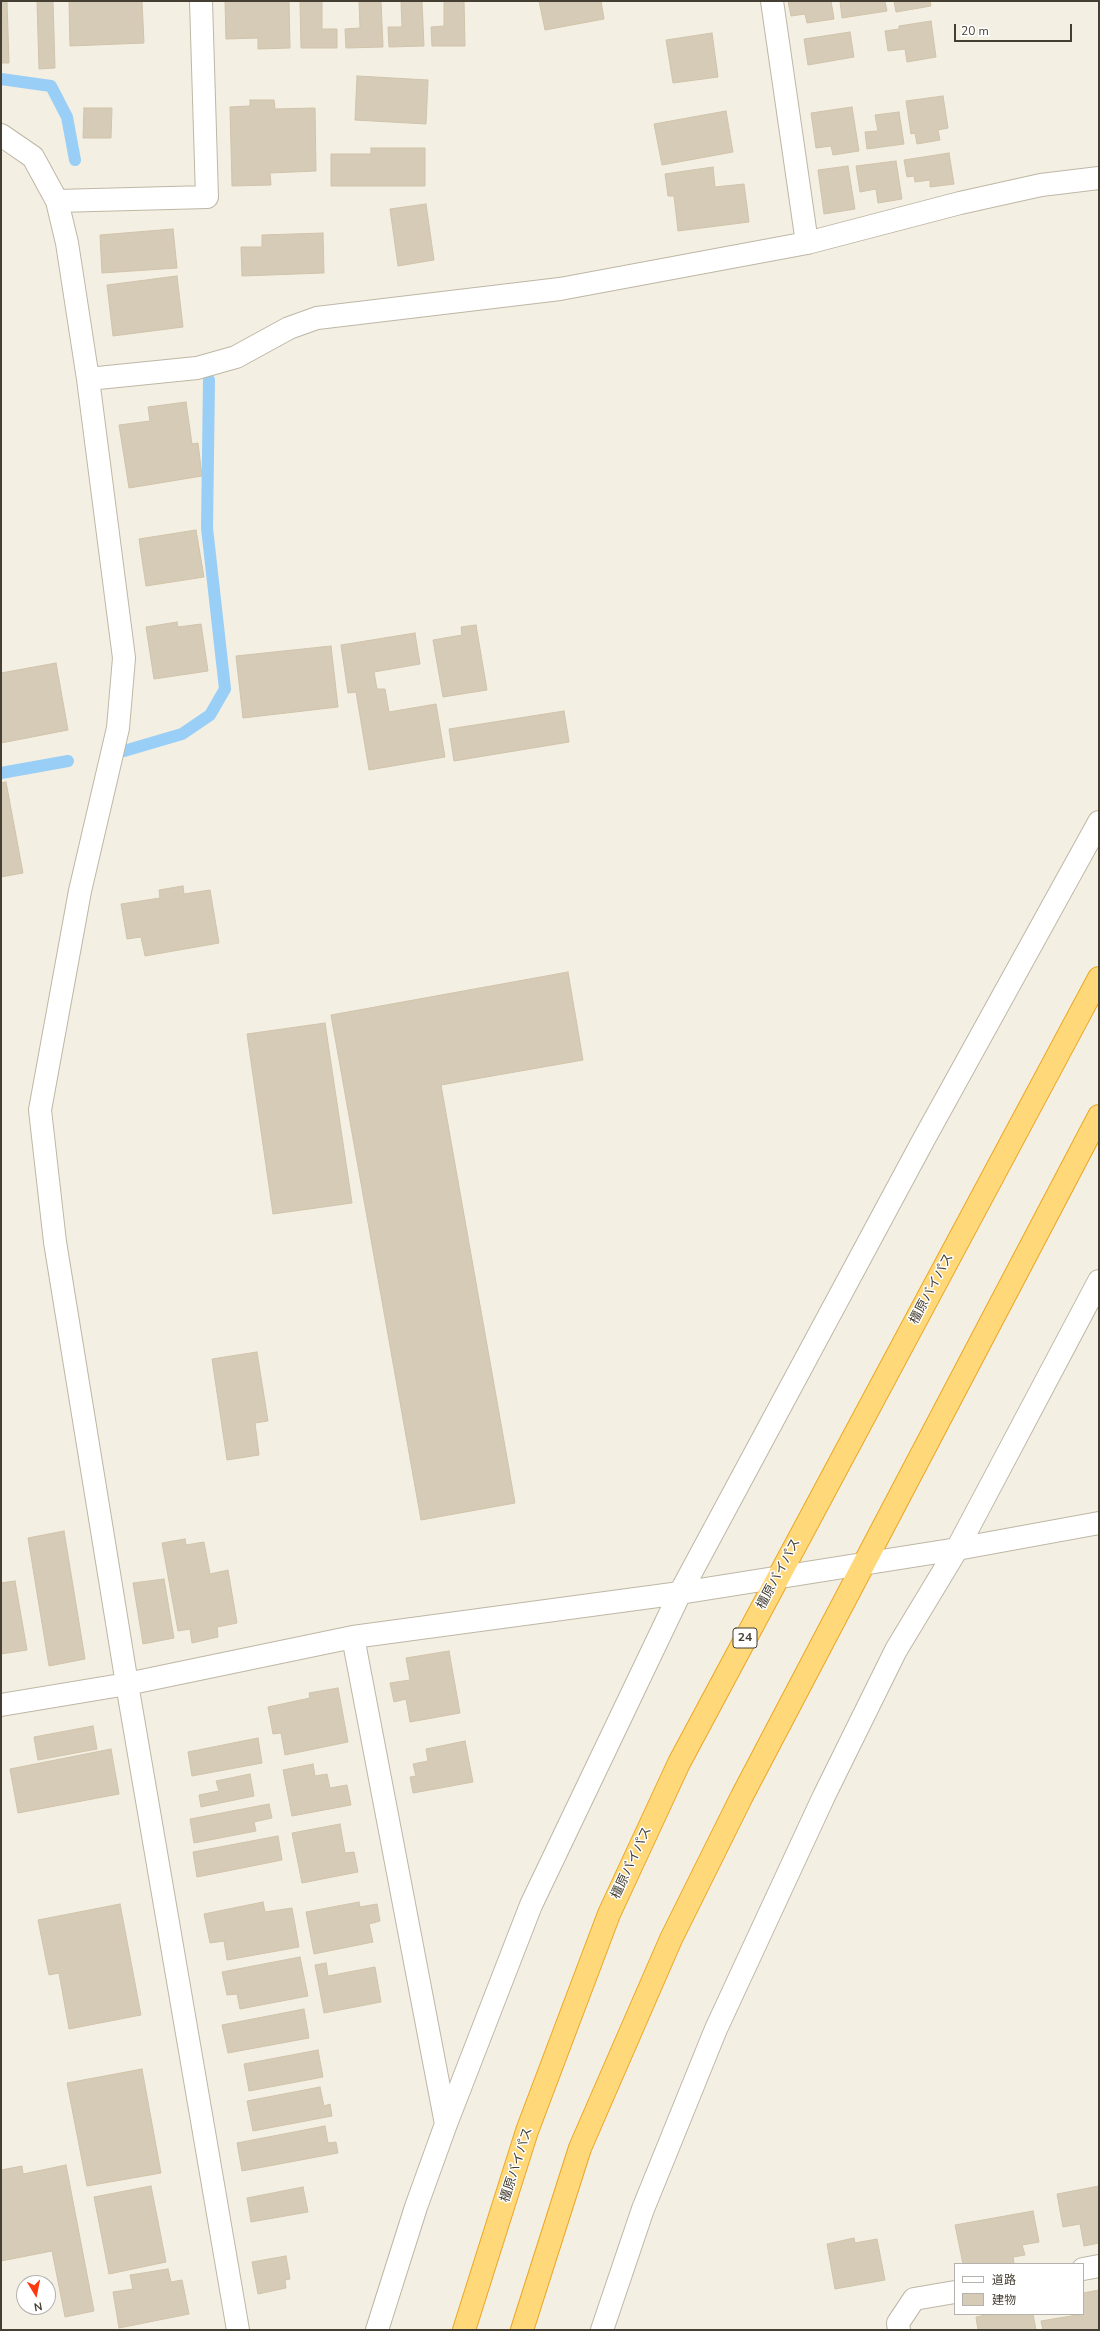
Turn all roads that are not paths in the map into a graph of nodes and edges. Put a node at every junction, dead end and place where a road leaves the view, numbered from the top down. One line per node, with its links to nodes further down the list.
1 (201, 1): 5 (street)
2 (772, 1): 6 (street)
3 (1, 135): 5 (street)
4 (1099, 178): 6 (street)
5 (57, 201): 7 (street)
6 (807, 243): 7 (street)
7 (88, 379): 18 (street)
8 (1099, 822): 16 (street)
9 (1099, 978): 15 (highway, 橿原バイパス / 24)
10 (1099, 1116): 14 (highway)
11 (1099, 1281): 13 (street)
12 (1099, 1523): 13 (street)
13 (957, 1549): 14 (street); 28 (street)
14 (864, 1565): 15 (street); 27 (highway)
15 (778, 1576): 16 (street); 26 (highway, 橿原バイパス / 24)
16 (680, 1593): 17 (street); 20 (street)
17 (353, 1637): 18 (street); 20 (street)
18 (127, 1684): 19 (street); 24 (street)
19 (1, 1705)
20 (446, 2124): 25 (street)
21 (1099, 2266): 22 (street)
22 (1084, 2269)
23 (954, 2292): 29 (street)
24 (238, 2330)
25 (377, 2330)
26 (464, 2330)
27 (522, 2330)
28 (602, 2330)
29 (899, 2330)

